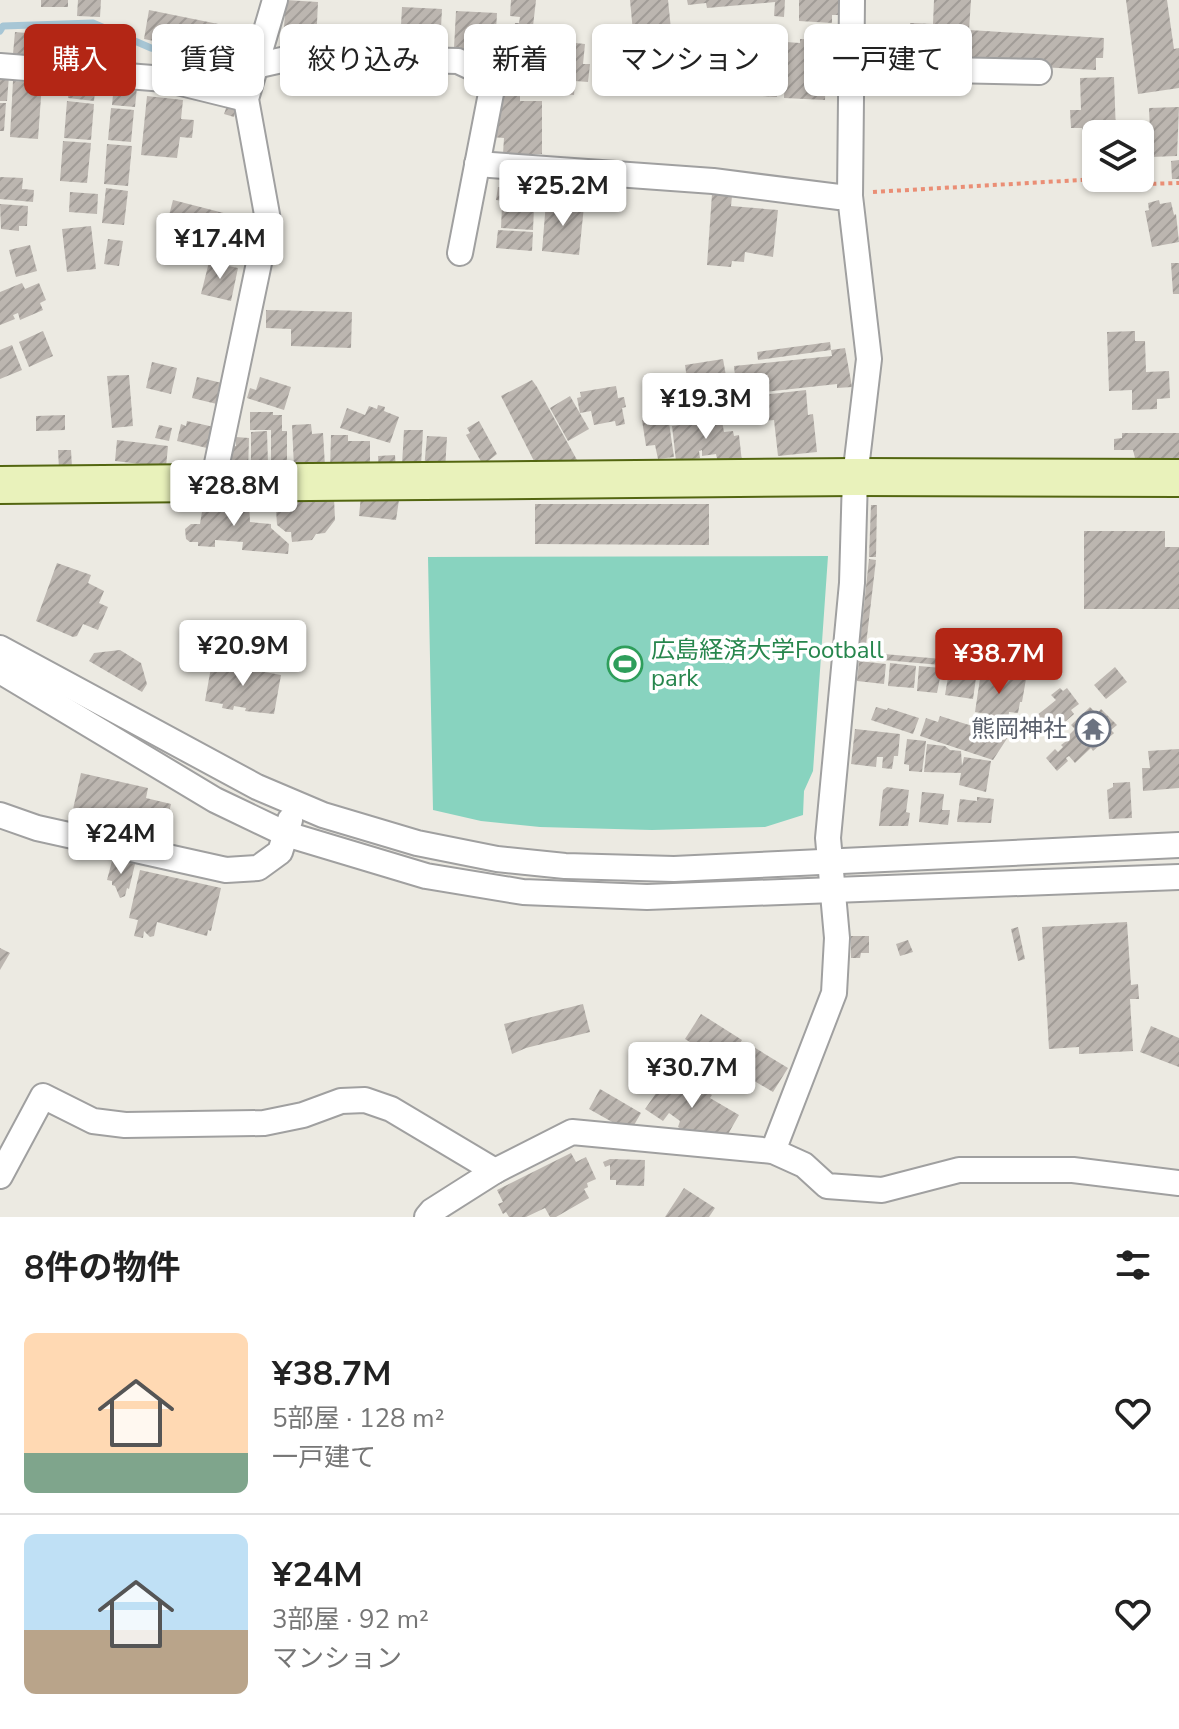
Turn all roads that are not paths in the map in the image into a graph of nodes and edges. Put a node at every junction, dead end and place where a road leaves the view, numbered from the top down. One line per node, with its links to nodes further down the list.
1 (275, 0): 4 (street)
2 (852, 0): 3 (street)
3 (852, 24)
4 (264, 36)
5 (264, 64): 12 (street)
6 (0, 66): 11 (street)
7 (972, 71): 8 (street)
8 (1039, 72)
9 (247, 96): 11 (street)
10 (851, 96): 13 (street)
11 (246, 99): 17 (street)
12 (477, 164): 13 (street); 14 (street)
13 (850, 195): 15 (street)
14 (460, 253)
15 (855, 477): 16 (street); 17 (street); 25 (street)
16 (1179, 478)
17 (216, 483): 18 (street)
18 (0, 485)
19 (0, 648): 21 (street)
20 (0, 671): 23 (street)
21 (296, 803): 23 (street); 25 (street)
22 (0, 815): 23 (street)
23 (286, 834): 27 (street)
24 (1179, 845): 25 (street)
25 (831, 862): 27 (street)
26 (1179, 877): 27 (street)
27 (833, 889): 28 (street)
28 (773, 1151): 29 (street); 31 (street)
29 (495, 1171): 30 (street); 32 (street)
30 (0, 1176)
31 (1179, 1183)
32 (456, 1208): 33 (street)
33 (427, 1217)

